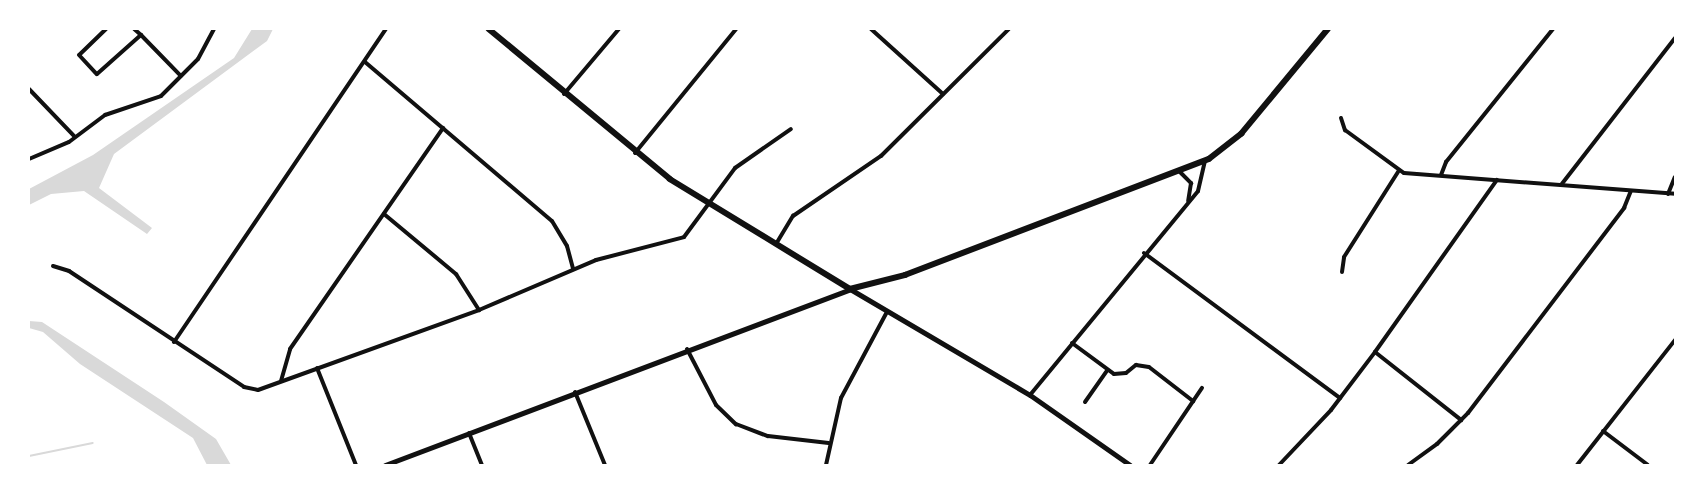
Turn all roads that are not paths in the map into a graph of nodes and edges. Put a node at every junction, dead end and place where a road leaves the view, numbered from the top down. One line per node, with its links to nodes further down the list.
1 (106, 29): 12 (street)
2 (134, 29): 12 (street)
3 (214, 29): 15 (street)
4 (386, 29): 14 (street)
5 (489, 29): 17 (main road)
6 (619, 29): 17 (street)
7 (736, 29): 23 (street)
8 (871, 29): 18 (street)
9 (1009, 29): 18 (street)
10 (1328, 29): 25 (main road)
11 (1553, 29): 28 (street)
12 (141, 35): 15 (street)
13 (1675, 38): 31 (street)
14 (364, 62): 20 (street); 47 (street)
15 (181, 76): 22 (street)
16 (29, 89): 22 (street)
17 (564, 94): 23 (main road)
18 (942, 94): 38 (street)
19 (1341, 118): 27 (street)
20 (443, 128): 37 (street); 41 (street)
21 (791, 128): 36 (street)
22 (76, 137): 24 (street)
23 (635, 152): 36 (main road)
24 (29, 159)
25 (1205, 161): 26 (main road); 35 (street)
26 (1180, 172): 35 (street); 43 (main road)
27 (1398, 172): 28 (street); 42 (street)
28 (1441, 175): 30 (street)
29 (1675, 177): 33 (street)
30 (1497, 180): 31 (street); 52 (street)
31 (1561, 184): 32 (street)
32 (1630, 191): 33 (street); 62 (street)
33 (1668, 194): 34 (street)
34 (1675, 194)
35 (1187, 203): 39 (street)
36 (709, 205): 38 (main road); 41 (street)
37 (384, 214): 44 (street); 55 (street)
38 (775, 244): 43 (main road)
39 (1144, 253): 48 (street); 59 (street)
40 (52, 266): 47 (street)
41 (573, 269): 44 (street)
42 (1342, 272)
43 (850, 289): 45 (street); 50 (street)
44 (479, 310): 53 (street)
45 (887, 312): 58 (street); 65 (street)
46 (1675, 340): 49 (street)
47 (174, 342): 55 (street)
48 (1072, 343): 54 (street); 58 (street)
49 (1670, 347): 51 (street); 63 (street)
50 (688, 348): 57 (street); 65 (street)
51 (1675, 351)
52 (1375, 352): 59 (street); 62 (street)
53 (318, 368): 55 (street); 66 (street)
54 (1107, 370): 60 (street); 61 (street)
55 (281, 381)
56 (1202, 388): 60 (street)
57 (575, 392): 64 (street); 69 (street)
58 (1030, 395): 71 (street)
59 (1340, 398): 73 (street)
60 (1193, 401): 72 (street)
61 (1086, 402)
62 (1461, 420): 74 (street)
63 (1602, 431): 75 (street); 76 (street)
64 (469, 433): 67 (street); 68 (street)
65 (829, 443): 70 (street)
66 (356, 465)
67 (385, 465)
68 (482, 465)
69 (605, 465)
70 (826, 465)
71 (1130, 465)
72 (1150, 465)
73 (1279, 465)
74 (1408, 465)
75 (1577, 465)
76 (1648, 465)

